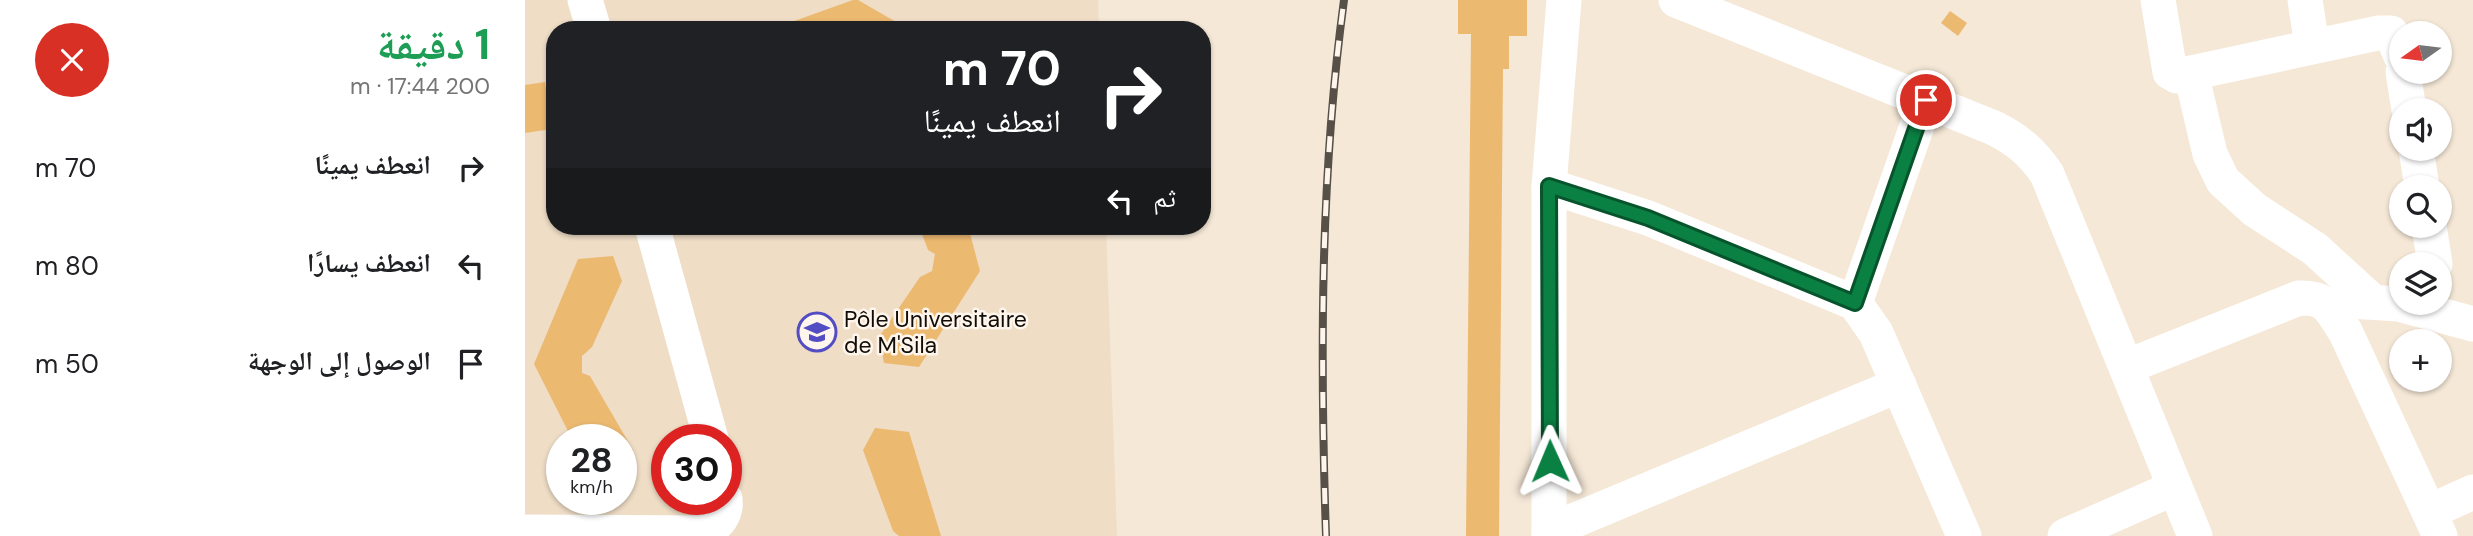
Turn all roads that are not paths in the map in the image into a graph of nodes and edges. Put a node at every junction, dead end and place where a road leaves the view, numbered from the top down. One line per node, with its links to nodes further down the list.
1 (585, 0): 6 (street)
2 (1564, 0): 11 (street)
3 (1676, 0): 10 (street)
4 (2158, 0): 9 (street)
5 (2305, 0): 8 (street)
6 (591, 21)
7 (2389, 33): 8 (street)
8 (2312, 46): 9 (street)
9 (2191, 73): 13 (street)
10 (1926, 100): 14 (street); 17 (street)
11 (1549, 186): 14 (street); 25 (street)
12 (654, 235): 19 (street)
13 (2372, 301): 15 (street); 16 (street)
14 (1855, 303): 18 (street)
15 (2326, 303): 17 (street); 23 (street)
16 (2389, 303)
17 (2126, 367): 20 (street)
18 (1899, 385): 25 (street); 26 (street)
19 (707, 424)
20 (2174, 488): 27 (street); 28 (street)
21 (2473, 492): 23 (street)
22 (723, 515): 24 (street)
23 (2435, 524)
24 (525, 532)
25 (1549, 534)
26 (1964, 536)
27 (2065, 536)
28 (2195, 536)

